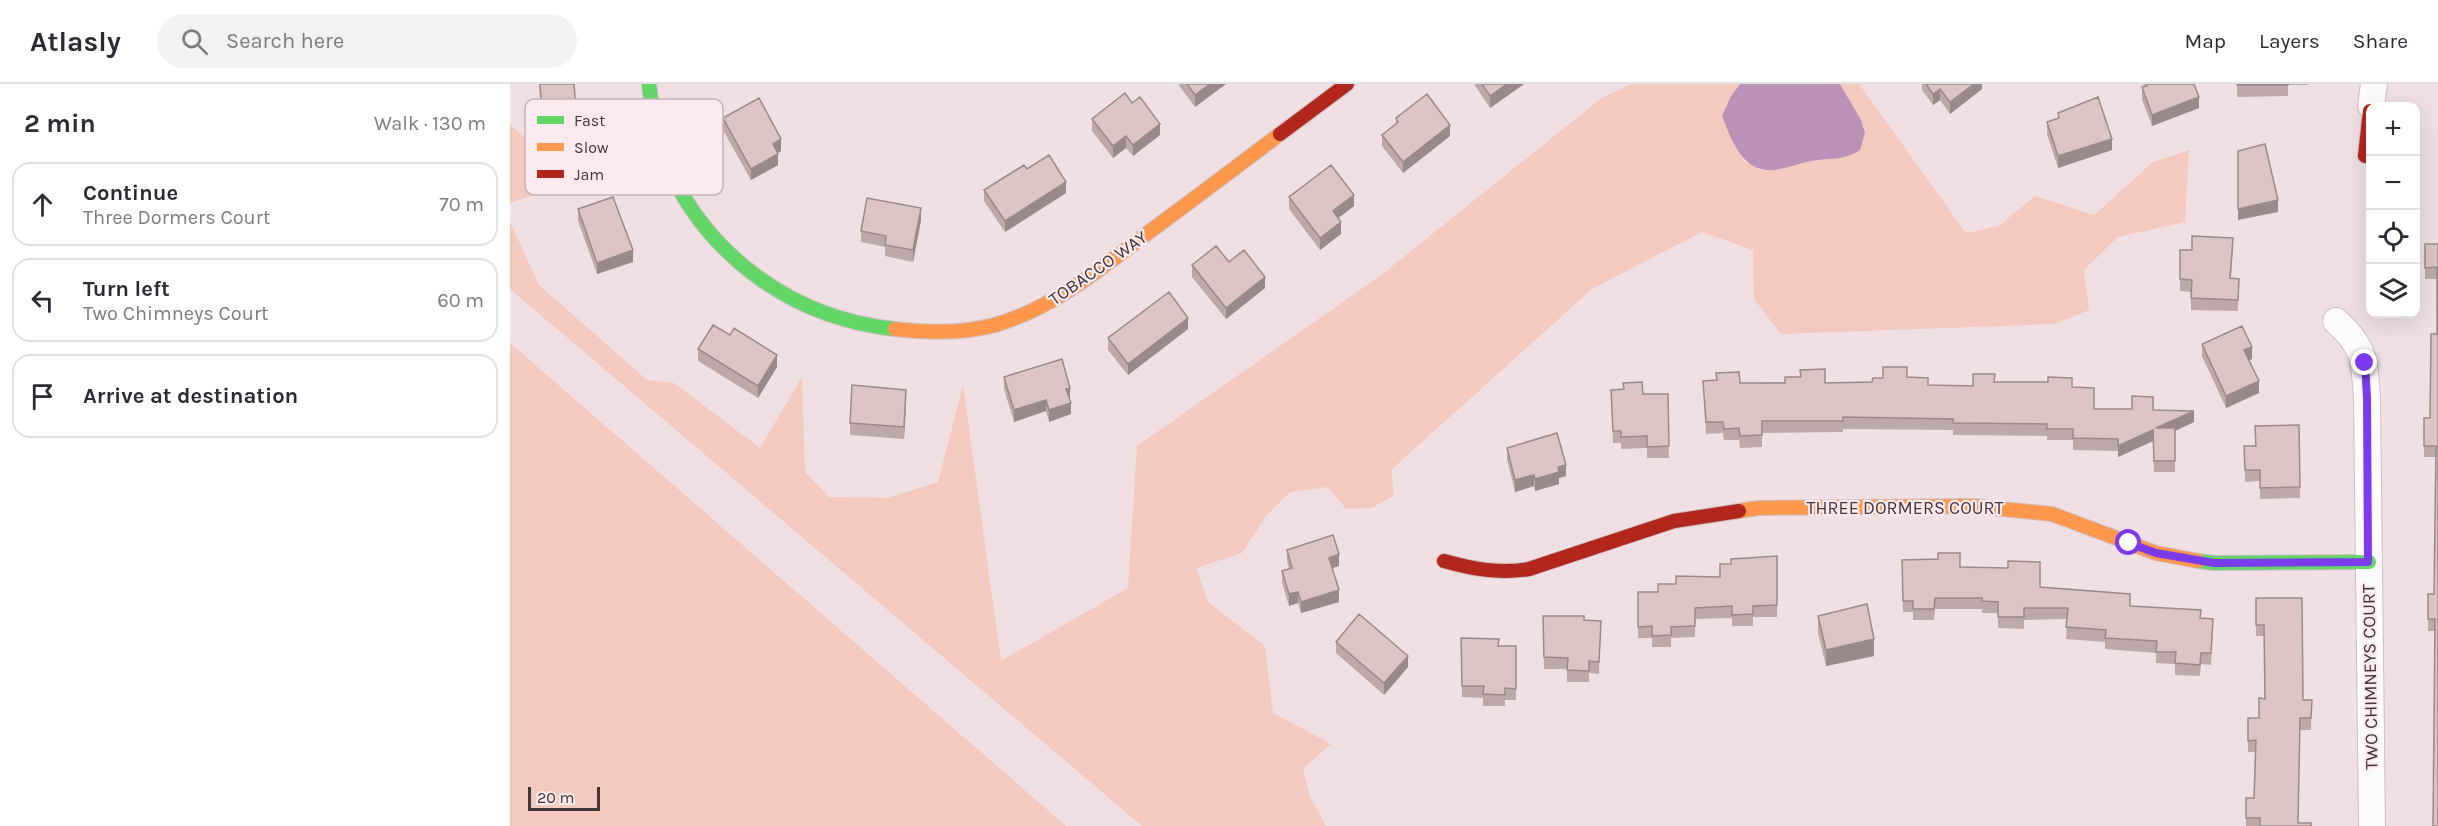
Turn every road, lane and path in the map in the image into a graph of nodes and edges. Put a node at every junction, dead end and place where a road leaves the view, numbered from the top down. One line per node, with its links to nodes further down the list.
1 (648, 84): 4 (street, TOBACCO WAY)
2 (1347, 84): 8 (street, TOBACCO WAY)
3 (2374, 84): 5 (street)
4 (650, 99)
5 (2372, 102)
6 (2366, 148): 7 (street)
7 (2365, 156)
8 (683, 195)
9 (2336, 321): 11 (street, TWO CHIMNEYS COURT)
10 (1444, 561): 11 (street, THREE DORMERS COURT)
11 (2368, 562): 12 (street, TWO CHIMNEYS COURT)
12 (2372, 826)

